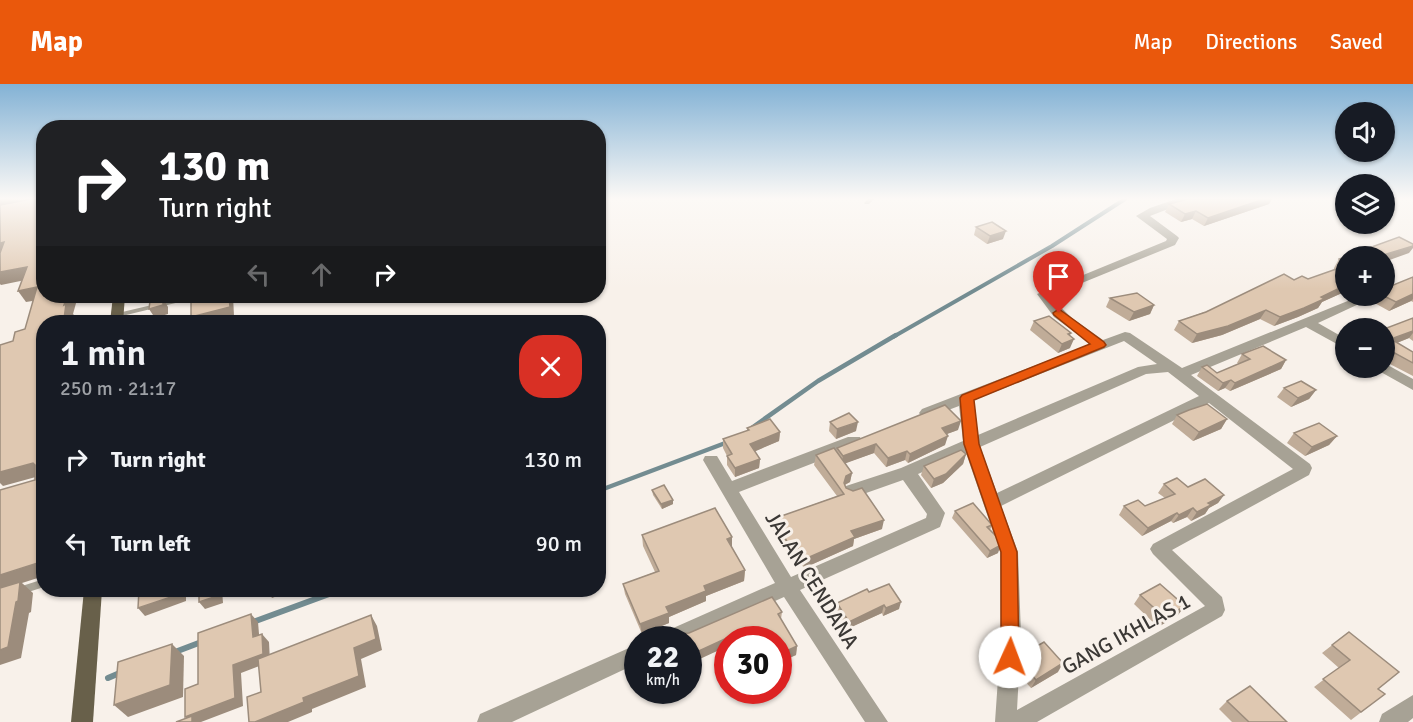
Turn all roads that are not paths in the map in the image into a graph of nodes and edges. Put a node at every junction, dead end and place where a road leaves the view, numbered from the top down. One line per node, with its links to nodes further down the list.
1 (1161, 229): 7 (street)
2 (173, 303): 4 (lane)
3 (1346, 306): 5 (street)
4 (131, 315)
5 (1307, 322): 6 (street); 8 (street)
6 (1335, 339)
7 (1100, 345): 8 (street, GANG IKHLAS 1); 12 (street)
8 (1174, 371): 11 (street, GANG IKHLAS 1); 15 (street)
9 (1395, 374): 10 (street)
10 (1413, 385)
11 (1209, 397): 20 (street); 32 (street, GANG IKHLAS 1)
12 (966, 398): 13 (street); 15 (street)
13 (912, 419)
14 (869, 435): 18 (street)
15 (971, 444): 17 (street); 20 (street)
16 (711, 460): 18 (street, JALAN CENDANA)
17 (907, 472): 19 (street); 21 (street)
18 (729, 489): 21 (street, JALAN CENDANA)
19 (852, 491)
20 (992, 503): 31 (street)
21 (786, 585): 25 (street); 30 (street, JALAN CENDANA)
22 (36, 586): 23 (lane)
23 (0, 597)
24 (93, 597): 28 (main road)
25 (697, 626)
26 (624, 659): 29 (street)
27 (1413, 705): 33 (street)
28 (82, 722)
29 (488, 722)
30 (877, 722)
31 (1006, 722)
32 (1016, 722)
33 (1390, 722)

